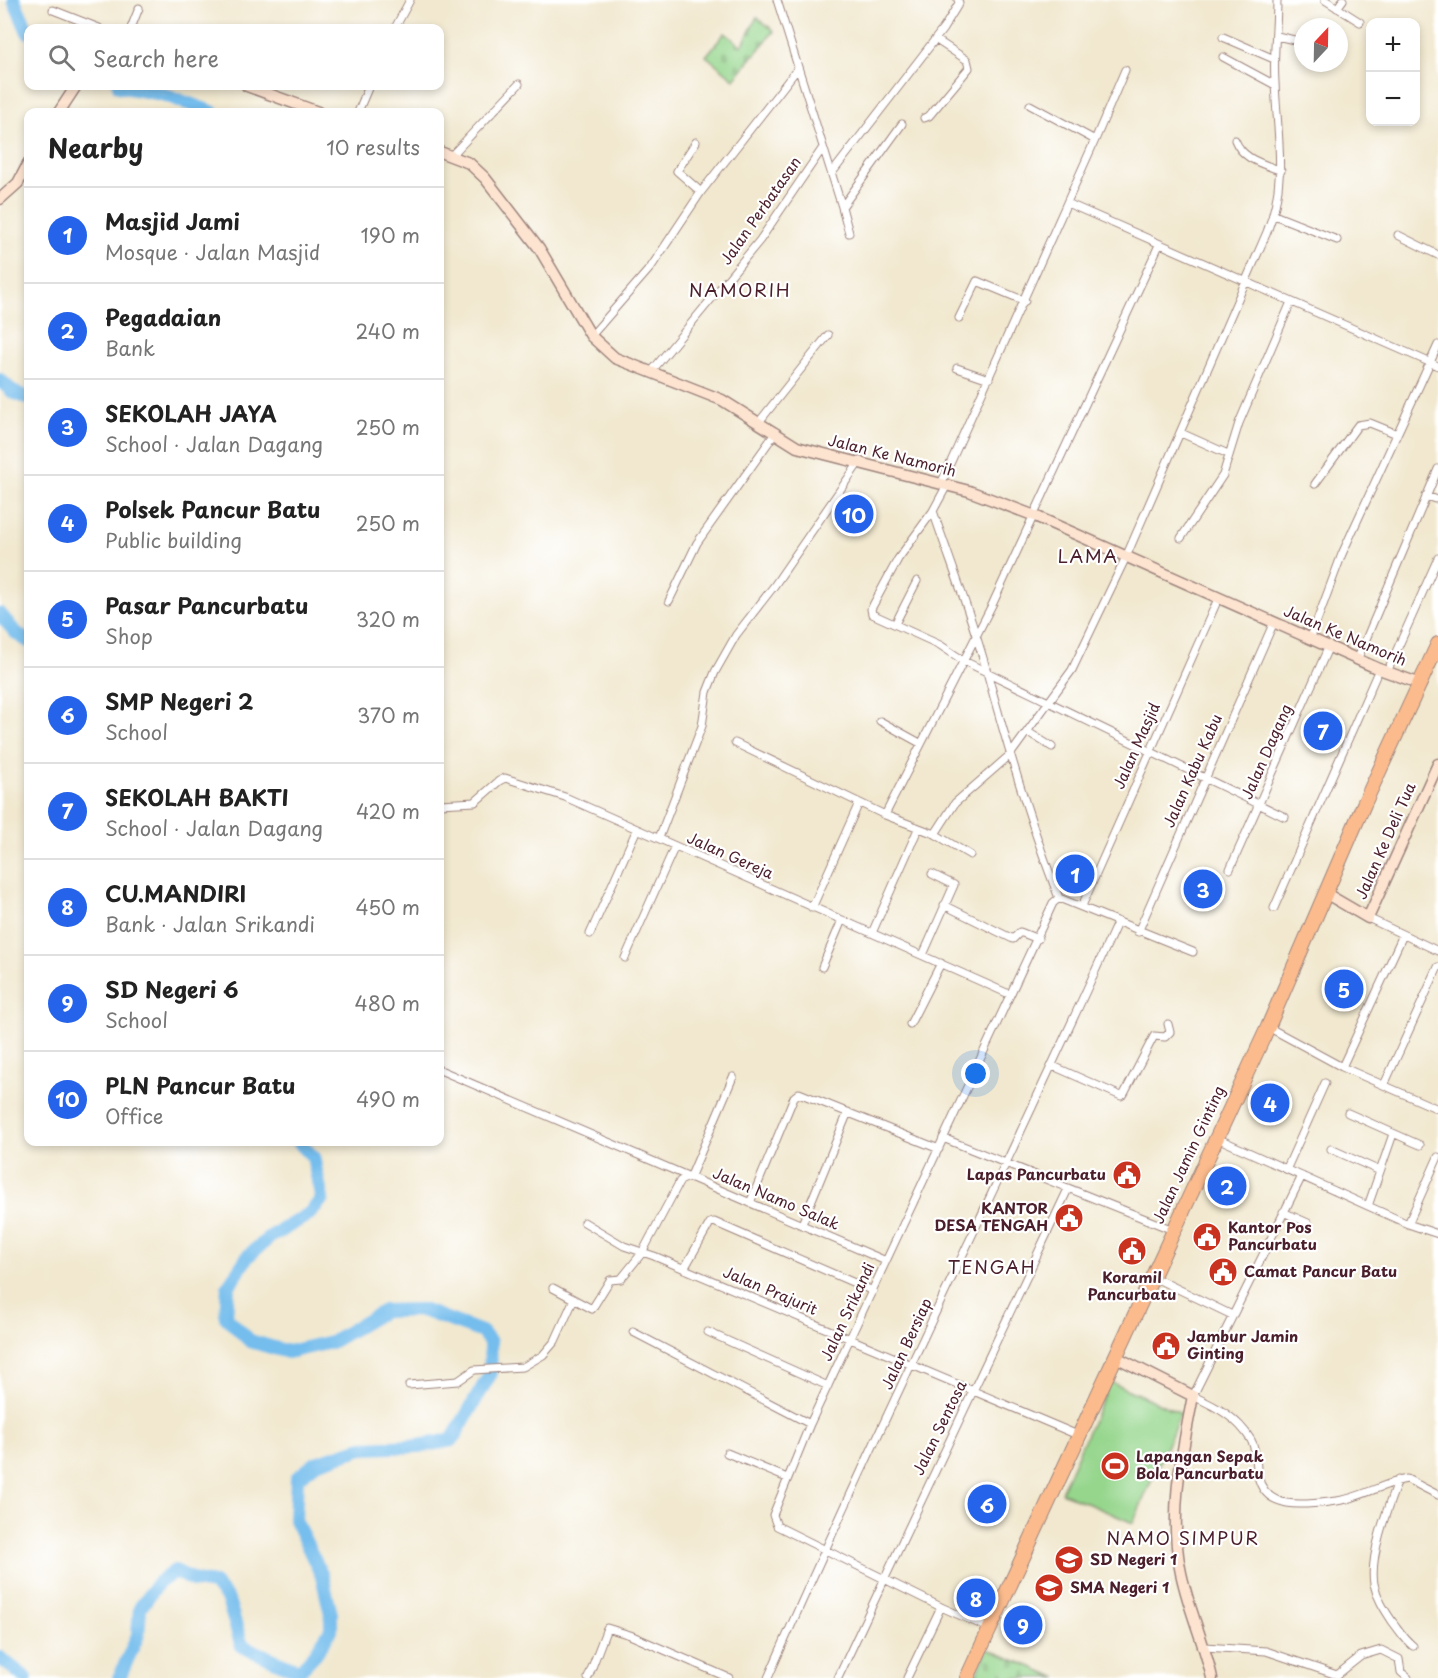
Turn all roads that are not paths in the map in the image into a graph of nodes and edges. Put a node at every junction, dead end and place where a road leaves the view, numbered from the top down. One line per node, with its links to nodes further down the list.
1 (410, 0): 13 (street)
2 (777, 0): 20 (street)
3 (958, 0): 16 (street)
4 (1277, 0): 15 (street)
5 (1325, 0): 8 (street)
6 (1343, 0): 8 (street)
7 (139, 8): 12 (street)
8 (1337, 8): 10 (street)
9 (53, 10): 11 (street)
10 (1360, 22)
11 (89, 24)
12 (133, 24)
13 (397, 24)
14 (1223, 36): 19 (street)
15 (1277, 36): 17 (street); 19 (street)
16 (935, 39): 31 (street); 41 (street)
17 (1294, 40)
18 (1223, 57): 23 (street)
19 (1274, 59): 23 (street)
20 (798, 68): 36 (street); 42 (street)
21 (1125, 70): 33 (street)
22 (519, 84): 38 (street)
23 (1275, 85): 39 (street)
24 (73, 90): 28 (street)
25 (258, 90): 29 (street)
26 (367, 90): 30 (street)
27 (1030, 105): 33 (street)
28 (62, 108)
29 (307, 108)
30 (360, 108)
31 (924, 118)
32 (902, 124): 45 (street)
33 (1095, 140): 44 (street)
34 (1235, 140): 39 (street)
35 (696, 142): 42 (street)
36 (822, 149): 41 (street); 62 (street, Jalan Perbatasan)
37 (444, 153): 38 (street, Jalan Ke Namorih)
38 (452, 155): 57 (street, Jalan Ke Namorih)
39 (1281, 171): 46 (street)
40 (24, 172): 43 (street)
41 (832, 173): 45 (street)
42 (701, 192): 57 (street)
43 (0, 199)
44 (1067, 203): 50 (street); 53 (street)
45 (842, 207): 47 (street)
46 (1274, 215): 49 (street); 52 (street)
47 (849, 233)
48 (1398, 236): 51 (street)
49 (1337, 240)
50 (1159, 245): 52 (street); 76 (street)
51 (1438, 255)
52 (1246, 282): 54 (street); 66 (street)
53 (1025, 302): 55 (street); 63 (street)
54 (1291, 302): 59 (street); 68 (street)
55 (959, 318)
56 (828, 334): 64 (street)
57 (591, 336): 62 (street, Jalan Ke Namorih)
58 (1438, 345): 59 (street)
59 (1429, 362): 60 (street); 67 (street)
60 (1438, 366)
61 (957, 368): 63 (street)
62 (651, 372): 64 (street, Jalan Ke Namorih)
63 (989, 379): 71 (street)
64 (759, 422): 65 (street, Jalan Ke Namorih)
65 (776, 432): 69 (street, Jalan Ke Namorih); 82 (street)
66 (1180, 433): 68 (street); 78 (street)
67 (1397, 434): 72 (street); 85 (street)
68 (1228, 454): 77 (street)
69 (860, 461): 71 (street, Jalan Ke Namorih); 112 (street)
70 (1438, 469): 73 (street)
71 (944, 484): 75 (street); 76 (street, Jalan Ke Namorih)
72 (1315, 484)
73 (1426, 496): 74 (street); 89 (street)
74 (1435, 499)
75 (933, 511): 84 (street); 86 (street)
76 (1035, 516): 78 (street, Jalan Ke Namorih); 86 (street)
77 (1181, 538)
78 (1126, 556): 81 (street, Jalan Ke Namorih); 94 (street)
79 (1438, 558): 92 (street)
80 (917, 581): 84 (street)
81 (1218, 599): 83 (street, Jalan Ke Namorih); 100 (street, Jalan Masjid)
82 (669, 601)
83 (1274, 622): 85 (street, Jalan Ke Namorih); 103 (street, Jalan Kabu Kabu)
84 (895, 624): 90 (street)
85 (1311, 637): 88 (street, Jalan Ke Namorih)
86 (975, 639): 90 (street); 91 (street)
87 (1438, 644): 93 (highway, Jalan Jamin Ginting)
88 (1329, 646): 89 (street, Jalan Ke Namorih); 106 (street, Jalan Dagang)
89 (1358, 658): 92 (street, Jalan Ke Namorih)
90 (964, 661): 91 (street); 98 (street)
91 (987, 671): 94 (street); 101 (street)
92 (1383, 671): 93 (street, Jalan Ke Namorih); 122 (street)
93 (1421, 684): 117 (highway, Jalan Jamin Ginting)
94 (1049, 703): 96 (street); 100 (street)
95 (880, 721): 98 (street)
96 (1028, 732): 99 (street); 101 (street)
97 (735, 743): 104 (street)
98 (920, 743): 107 (street)
99 (1052, 747)
100 (1149, 753): 103 (street); 120 (street, Jalan Masjid)
101 (1010, 756): 111 (street); 118 (street)
102 (1438, 764): 123 (street, Jalan Ke Deli Tua)
103 (1204, 778): 106 (street); 126 (street, Jalan Kabu Kabu)
104 (859, 803): 107 (street); 121 (street)
105 (444, 804): 109 (street, Jalan Gereja)
106 (1258, 806): 108 (street); 115 (street, Jalan Dagang)
107 (885, 815): 110 (street)
108 (1285, 817)
109 (637, 829): 112 (street, Jalan Gereja); 128 (street)
110 (918, 829): 111 (street); 127 (street)
111 (935, 834): 114 (street)
112 (659, 838): 113 (street, Jalan Gereja)
113 (675, 846): 121 (street, Jalan Gereja); 134 (street)
114 (970, 855)
115 (1230, 869)
116 (932, 874): 119 (street)
117 (1325, 893): 123 (street, Jalan Ke Deli Tua); 141 (highway, Jalan Jamin Ginting)
118 (1059, 898): 120 (street); 130 (street, Jalan Srikandi)
119 (944, 904): 130 (street); 133 (street)
120 (1082, 906): 125 (street)
121 (812, 908): 124 (street, Jalan Gereja)
122 (1274, 909)
123 (1368, 918): 129 (street)
124 (842, 920): 127 (street, Jalan Gereja); 136 (street)
125 (1117, 923): 126 (street); 142 (street, Jalan Bersiap)
126 (1138, 932): 132 (street)
127 (872, 933): 133 (street, Jalan Gereja)
128 (590, 934)
129 (1403, 935): 131 (street); 143 (street)
130 (1038, 939): 138 (street, Jalan Srikandi)
131 (1438, 951)
132 (1193, 952)
133 (923, 956): 135 (street, Jalan Gereja)
134 (626, 958)
135 (941, 963): 138 (street, Jalan Gereja); 139 (street)
136 (822, 967)
137 (1438, 968): 147 (street)
138 (1009, 994): 152 (street, Jalan Srikandi)
139 (910, 1024)
140 (1168, 1024): 142 (street)
141 (1268, 1027): 143 (street); 153 (highway, Jalan Jamin Ginting)
142 (1053, 1066): 158 (street, Jalan Bersiap)
143 (1342, 1067): 147 (street)
144 (444, 1072): 162 (street)
145 (733, 1077): 162 (street, Jalan Namo Salak)
146 (1325, 1083): 159 (street)
147 (1384, 1085): 148 (street)
148 (1438, 1109)
149 (848, 1112): 155 (street); 164 (street); 169 (street)
150 (1348, 1113): 151 (street)
151 (1393, 1134): 154 (street); 160 (street)
152 (943, 1138): 155 (street, Jalan Srikandi); 158 (street)
153 (1217, 1138): 159 (street); 171 (highway, Jalan Jamin Ginting)
154 (1420, 1145)
155 (939, 1149): 174 (street, Jalan Srikandi)
156 (1331, 1149): 160 (street)
157 (1438, 1157): 170 (street)
158 (1005, 1164): 163 (street); 185 (street, Jalan Bersiap)
159 (1287, 1168): 161 (street)
160 (1380, 1171): 165 (street)
161 (1302, 1176): 165 (street); 166 (street)
162 (690, 1178): 164 (street, Jalan Namo Salak); 173 (street)
163 (1068, 1189): 171 (street); 188 (street, Jalan Sentosa)
164 (750, 1203): 169 (street, Jalan Namo Salak)
165 (1368, 1206): 170 (street)
166 (1283, 1212): 168 (street); 180 (street)
167 (584, 1222): 173 (street, Jalan Prajurit)
168 (1308, 1223)
169 (802, 1224): 174 (street, Jalan Namo Salak)
170 (1408, 1224): 172 (street)
171 (1173, 1230): 176 (highway, Jalan Jamin Ginting)
172 (1438, 1234)
173 (642, 1253): 175 (street, Jalan Prajurit); 179 (street)
174 (886, 1260): 178 (street, Jalan Srikandi)
175 (684, 1269): 178 (street); 183 (street, Jalan Prajurit)
176 (1153, 1277): 180 (street); 184 (highway, Jalan Jamin Ginting)
177 (553, 1288): 179 (street)
178 (873, 1291): 183 (street, Jalan Srikandi)
179 (574, 1299): 186 (street)
180 (1232, 1315): 189 (street)
181 (633, 1332): 190 (street)
182 (708, 1332): 187 (street)
183 (850, 1340): 185 (street, Jalan Prajurit); 187 (street, Jalan Srikandi)
184 (1116, 1357): 189 (street); 191 (highway, Jalan Jamin Ginting)
185 (913, 1366): 188 (street, Jalan Prajurit); 196 (street, Jalan Bersiap)
186 (409, 1385)
187 (828, 1386): 190 (street, Jalan Srikandi)
188 (972, 1392): 191 (street, Jalan Prajurit); 197 (street, Jalan Sentosa)
189 (1193, 1396): 194 (street); 201 (street)
190 (810, 1424): 193 (street, Jalan Srikandi)
191 (1080, 1436): 199 (highway, Jalan Jamin Ginting)
192 (727, 1453): 193 (street)
193 (787, 1478): 196 (street, Jalan Srikandi)
194 (1398, 1480): 195 (street); 200 (street)
195 (1438, 1495)
196 (825, 1548): 197 (street, Jalan Srikandi); 204 (street, Jalan Bersiap)
197 (884, 1577): 198 (street, Jalan Srikandi); 205 (street, Jalan Sentosa)
198 (941, 1607): 199 (street, Jalan Srikandi); 206 (street)
199 (991, 1629): 207 (highway, Jalan Jamin Ginting)
200 (1413, 1646)
201 (1205, 1647): 208 (street); 209 (street)
202 (588, 1678): 203 (street)
203 (729, 1678)
204 (768, 1678)
205 (838, 1678)
206 (907, 1678)
207 (967, 1678)
208 (1212, 1678)
209 (1408, 1678)

